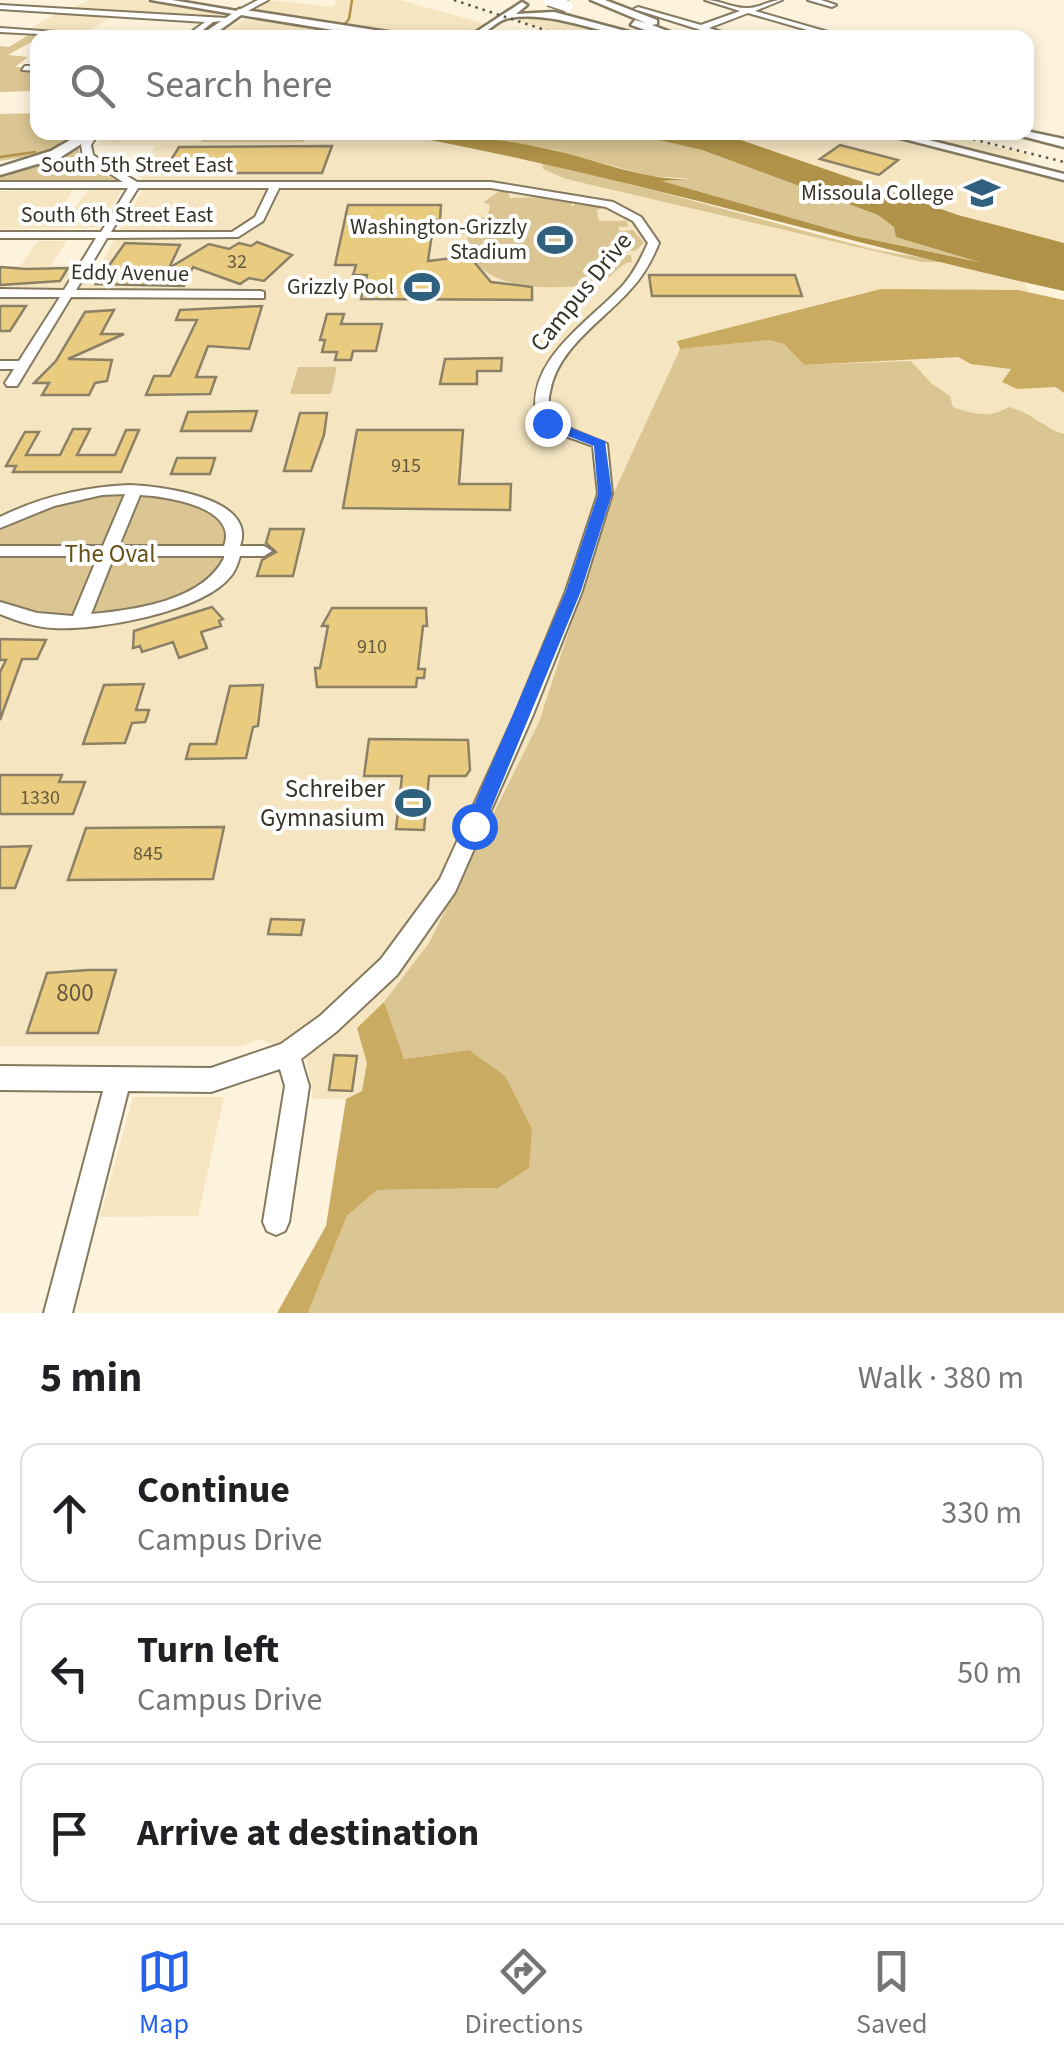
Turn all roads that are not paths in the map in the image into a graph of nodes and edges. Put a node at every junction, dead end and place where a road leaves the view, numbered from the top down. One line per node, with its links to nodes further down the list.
1 (85, 0): 14 (street)
2 (154, 0): 8 (main road)
3 (264, 0): 16 (street)
4 (596, 0): 34 (highway)
5 (709, 0): 15 (street)
6 (778, 0): 15 (street)
7 (812, 0): 12 (street)
8 (172, 1): 16 (main road)
9 (662, 1): 22 (street)
10 (564, 2): 11 (highway); 32 (highway); 33 (highway)
11 (531, 6): 20 (highway); 20 (highway); 29 (highway); 30 (highway)
12 (832, 6)
13 (0, 7): 14 (street)
14 (59, 10): 17 (street); 37 (street)
15 (748, 11): 22 (street); 23 (street)
16 (239, 12): 18 (highway); 21 (highway)
17 (120, 14): 19 (street); 25 (street)
18 (262, 16): 21 (highway); 28 (highway)
19 (201, 18): 21 (street); 26 (street)
20 (575, 19): 31 (highway)
21 (222, 23): 27 (highway)
22 (702, 28): 35 (street)
23 (816, 29): 36 (street)
24 (0, 30): 37 (street)
25 (95, 30)
26 (198, 30)
27 (212, 30)
28 (356, 30)
29 (487, 30)
30 (494, 30)
31 (617, 30)
32 (645, 30)
33 (655, 30)
34 (670, 30)
35 (709, 30)
36 (819, 30)
37 (20, 32): 38 (street)
38 (30, 33)
39 (25, 68): 40 (street)
40 (30, 68)
41 (1034, 134): 46 (highway)
42 (1034, 136): 46 (highway)
43 (80, 140): 47 (highway)
44 (89, 140): 50 (street)
45 (914, 140): 48 (main road)
46 (1064, 141)
47 (0, 170)
48 (1064, 177)
49 (0, 185): 50 (street, South 5th Street East)
50 (135, 185): 51 (street, South 5th Street East); 53 (street)
51 (274, 185): 53 (street, South 6th Street East); 68 (street, Campus Drive)
52 (0, 235): 53 (street, South 6th Street East)
53 (104, 235): 54 (street)
54 (64, 292): 55 (street, Eddy Avenue); 56 (street, Eddy Avenue); 58 (street)
55 (0, 293)
56 (260, 294)
57 (0, 365): 58 (street)
58 (22, 365): 59 (street)
59 (12, 383)
60 (134, 490): 61 (street); 63 (street); 64 (street)
61 (0, 523)
62 (0, 551): 63 (street)
63 (108, 551): 64 (street); 67 (street)
64 (230, 551): 65 (street); 67 (street)
65 (264, 551)
66 (0, 608): 67 (street)
67 (79, 622)
68 (288, 1054): 70 (street); 71 (street)
69 (0, 1078): 70 (street)
70 (119, 1078): 72 (street)
71 (276, 1222)
72 (58, 1313)

